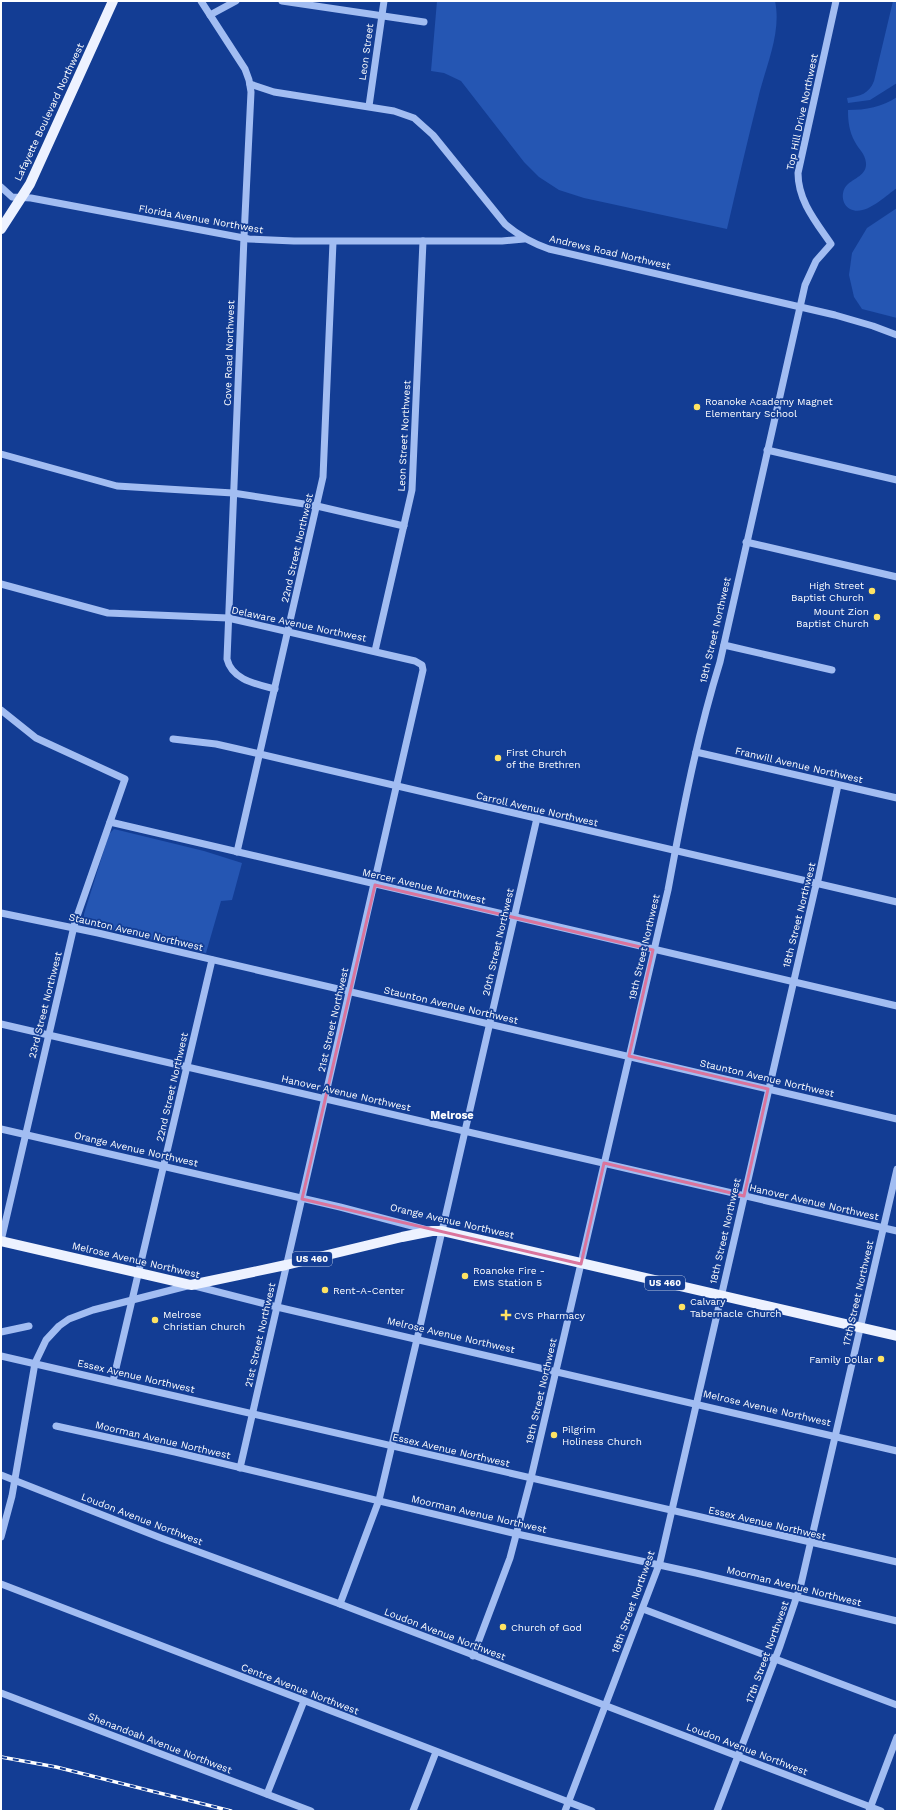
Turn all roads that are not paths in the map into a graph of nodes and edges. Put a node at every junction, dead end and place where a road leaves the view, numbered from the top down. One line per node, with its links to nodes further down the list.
1 (113, 1): 13 (main road, Lafayette Boulevard Northwest)
2 (201, 1): 7 (street, Cove Road Northwest)
3 (236, 1): 7 (street)
4 (285, 1): 8 (street)
5 (384, 1): 8 (street, Leon Street)
6 (836, 1): 19 (street, Top Hill Drive Northwest)
7 (210, 15): 10 (street, Cove Road Northwest)
8 (382, 16): 9 (street); 11 (street, Leon Street)
9 (424, 22)
10 (250, 84): 11 (street, Andrews Road Northwest); 15 (street, Cove Road Northwest)
11 (369, 106): 16 (street, Andrews Road Northwest)
12 (1, 187): 13 (street, Florida Avenue Northwest)
13 (21, 198): 14 (main road, Lafayette Boulevard Northwest); 15 (street, Florida Avenue Northwest)
14 (1, 229)
15 (244, 237): 18 (street, Florida Avenue Northwest); 25 (street, Cove Road Northwest)
16 (524, 239): 17 (street, Florida Avenue Northwest); 20 (street, Andrews Road Northwest)
17 (423, 241): 18 (street, Florida Avenue Northwest); 27 (street, Leon Street Northwest)
18 (333, 242): 26 (street, 22nd Street Northwest)
19 (830, 244): 20 (street, 19th Street Northwest)
20 (800, 307): 21 (street, Andrews Road Northwest); 22 (street, 19th Street Northwest)
21 (897, 335)
22 (767, 450): 24 (street); 28 (street, 19th Street Northwest)
23 (1, 454): 25 (street)
24 (897, 480)
25 (233, 493): 26 (street); 31 (street, Cove Road Northwest)
26 (317, 506): 27 (street); 32 (street, 22nd Street Northwest)
27 (404, 526): 34 (street, Leon Street Northwest)
28 (746, 542): 29 (street); 33 (street, 19th Street Northwest)
29 (897, 577)
30 (1, 584): 31 (street, Delaware Avenue Northwest)
31 (228, 618): 32 (street, Delaware Avenue Northwest); 37 (street, Cove Road Northwest)
32 (288, 632): 34 (street, Delaware Avenue Northwest); 37 (street, 22nd Street Northwest)
33 (724, 645): 36 (street); 40 (street, 19th Street Northwest)
34 (375, 651): 35 (street, Delaware Avenue Northwest)
35 (423, 670): 43 (street, 21st Street Northwest)
36 (832, 670)
37 (274, 689): 41 (street, 22nd Street Northwest)
38 (1, 710): 46 (street, 23rd Street Northwest)
39 (173, 740): 41 (street, Carroll Avenue Northwest)
40 (696, 752): 42 (street, Franwill Avenue Northwest); 47 (street, 19th Street Northwest)
41 (259, 754): 43 (street, Carroll Avenue Northwest); 48 (street, 22nd Street Northwest)
42 (838, 785): 44 (street, Franwill Avenue Northwest); 49 (street, 18th Street Northwest)
43 (397, 786): 45 (street, Carroll Avenue Northwest); 50 (street, 21st Street Northwest)
44 (897, 798)
45 (537, 818): 47 (street, Carroll Avenue Northwest); 53 (street, 20th Street Northwest)
46 (110, 822): 48 (street, Mercer Avenue Northwest); 54 (street, 23rd Street Northwest)
47 (675, 851): 49 (street, Carroll Avenue Northwest); 55 (street, 19th Street Northwest)
48 (237, 852): 50 (street, Mercer Avenue Northwest)
49 (817, 884): 51 (street, Carroll Avenue Northwest); 57 (street, 18th Street Northwest)
50 (375, 885): 53 (street, Mercer Avenue Northwest); 58 (street, 21st Street Northwest)
51 (897, 902)
52 (1, 913): 54 (street, Staunton Avenue Northwest)
53 (514, 917): 55 (street, Mercer Avenue Northwest); 61 (street, 20th Street Northwest)
54 (74, 928): 56 (street, Staunton Avenue Northwest); 62 (street, 23rd Street Northwest)
55 (653, 950): 57 (street, Mercer Avenue Northwest); 63 (street, 19th Street Northwest)
56 (212, 960): 58 (street, Staunton Avenue Northwest); 64 (street, 22nd Street Northwest)
57 (793, 982): 59 (street, Mercer Avenue Northwest); 65 (street, 18th Street Northwest)
58 (349, 992): 61 (street, Staunton Avenue Northwest); 66 (street, 21st Street Northwest)
59 (897, 1006)
60 (1, 1024): 62 (street, Hanover Avenue Northwest)
61 (490, 1024): 63 (street, Staunton Avenue Northwest); 69 (street, 20th Street Northwest)
62 (48, 1034): 64 (street, Hanover Avenue Northwest); 70 (street, 23rd Street Northwest)
63 (629, 1056): 65 (street, Staunton Avenue Northwest); 71 (street, 19th Street Northwest)
64 (188, 1067): 66 (street, Hanover Avenue Northwest); 72 (street, 22nd Street Northwest)
65 (768, 1088): 67 (street, Staunton Avenue Northwest); 74 (street, 18th Street Northwest)
66 (326, 1099): 69 (street, Hanover Avenue Northwest); 75 (street, 21st Street Northwest)
67 (897, 1118)
68 (1, 1129): 70 (street, Orange Avenue Northwest)
69 (465, 1131): 71 (street, Hanover Avenue Northwest); 77 (street, 20th Street Northwest)
70 (25, 1135): 72 (street, Orange Avenue Northwest); 79 (street, 23rd Street Northwest)
71 (604, 1163): 74 (street, Hanover Avenue Northwest); 80 (street, 19th Street Northwest)
72 (164, 1167): 75 (street, Orange Avenue Northwest); 82 (street, 22nd Street Northwest)
73 (897, 1169): 76 (street, 17th Street Northwest)
74 (744, 1196): 76 (street, Hanover Avenue Northwest); 84 (street, 18th Street Northwest)
75 (302, 1199): 77 (street, Orange Avenue Northwest); 81 (street, 21st Street Northwest)
76 (884, 1228): 78 (street, Hanover Avenue Northwest); 88 (street, 17th Street Northwest)
77 (437, 1231): 80 (main road, Orange Avenue Northwest / US 460); 81 (main road, US 460); 91 (street, 20th Street Northwest)
78 (897, 1231)
79 (1, 1241): 82 (main road, Melrose Avenue Northwest / US 460)
80 (581, 1264): 84 (main road, Orange Avenue Northwest / US 460); 94 (street, 19th Street Northwest)
81 (286, 1265): 83 (main road, US 460); 86 (street, 21st Street Northwest)
82 (139, 1273): 83 (main road, Melrose Avenue Northwest / US 460); 85 (street, 22nd Street Northwest)
83 (191, 1285): 85 (street); 86 (street, Melrose Avenue Northwest)
84 (721, 1296): 88 (main road, Orange Avenue Northwest / US 460); 96 (street, 18th Street Northwest)
85 (131, 1300): 93 (street); 95 (street, 22nd Street Northwest)
86 (277, 1308): 91 (street, Melrose Avenue Northwest); 97 (street, 21st Street Northwest)
87 (30, 1326): 89 (street)
88 (860, 1328): 90 (main road, Orange Avenue Northwest / US 460); 99 (street, 17th Street Northwest)
89 (1, 1332)
90 (897, 1336)
91 (417, 1339): 94 (street, Melrose Avenue Northwest); 100 (street, 20th Street Northwest)
92 (1, 1356): 93 (street, Essex Avenue Northwest)
93 (35, 1363): 95 (street, Essex Avenue Northwest); 105 (street)
94 (556, 1372): 96 (street, Melrose Avenue Northwest); 104 (street, 19th Street Northwest)
95 (114, 1381): 97 (street, Essex Avenue Northwest)
96 (696, 1404): 99 (street, Melrose Avenue Northwest); 107 (street, 18th Street Northwest)
97 (252, 1414): 100 (street, Essex Avenue Northwest); 102 (street, 21st Street Northwest)
98 (56, 1426): 102 (street, Moorman Avenue Northwest)
99 (835, 1436): 101 (street, Melrose Avenue Northwest); 110 (street, 17th Street Northwest)
100 (392, 1446): 104 (street, Essex Avenue Northwest); 106 (street, 20th Street Northwest)
101 (897, 1451)
102 (240, 1468): 106 (street, Moorman Avenue Northwest)
103 (1, 1475): 105 (street, Loudon Avenue Northwest)
104 (531, 1478): 107 (street, Essex Avenue Northwest); 108 (street, 19th Street Northwest)
105 (15, 1480): 109 (street); 115 (street, Loudon Avenue Northwest)
106 (378, 1500): 108 (street, Moorman Avenue Northwest); 115 (street, 20th Street Northwest)
107 (672, 1510): 110 (street, Essex Avenue Northwest); 112 (street, 18th Street Northwest)
108 (518, 1534): 112 (street, Moorman Avenue Northwest); 118 (street, 19th Street Northwest)
109 (1, 1537)
110 (811, 1543): 111 (street, Essex Avenue Northwest); 114 (street, 17th Street Northwest)
111 (897, 1562)
112 (658, 1566): 114 (street, Moorman Avenue Northwest); 116 (street, 18th Street Northwest)
113 (1, 1584): 121 (street, Centre Avenue Northwest)
114 (798, 1597): 117 (street, Moorman Avenue Northwest); 119 (street, 17th Street Northwest)
115 (340, 1604): 118 (street, Loudon Avenue Northwest)
116 (643, 1609): 119 (street); 122 (street, 18th Street Northwest)
117 (897, 1621)
118 (473, 1656): 122 (street, Loudon Avenue Northwest)
119 (775, 1660): 123 (street); 126 (street, 17th Street Northwest)
120 (1, 1693): 127 (street, Shenandoah Avenue Northwest)
121 (304, 1701): 125 (street, Centre Avenue Northwest); 127 (street)
122 (606, 1705): 126 (street, Loudon Avenue Northwest); 128 (street, 18th Street Northwest)
123 (897, 1705)
124 (897, 1737): 129 (street)
125 (436, 1752): 128 (street, Centre Avenue Northwest); 131 (street)
126 (738, 1756): 129 (street, Loudon Avenue Northwest); 134 (street, 17th Street Northwest)
127 (267, 1794): 130 (street, Shenandoah Avenue Northwest)
128 (569, 1802): 132 (street, 18th Street Northwest); 133 (street, Centre Avenue Northwest)
129 (870, 1809): 135 (street, Loudon Avenue Northwest)
130 (311, 1811)
131 (413, 1811)
132 (565, 1811)
133 (592, 1811)
134 (717, 1811)
135 (881, 1811)

